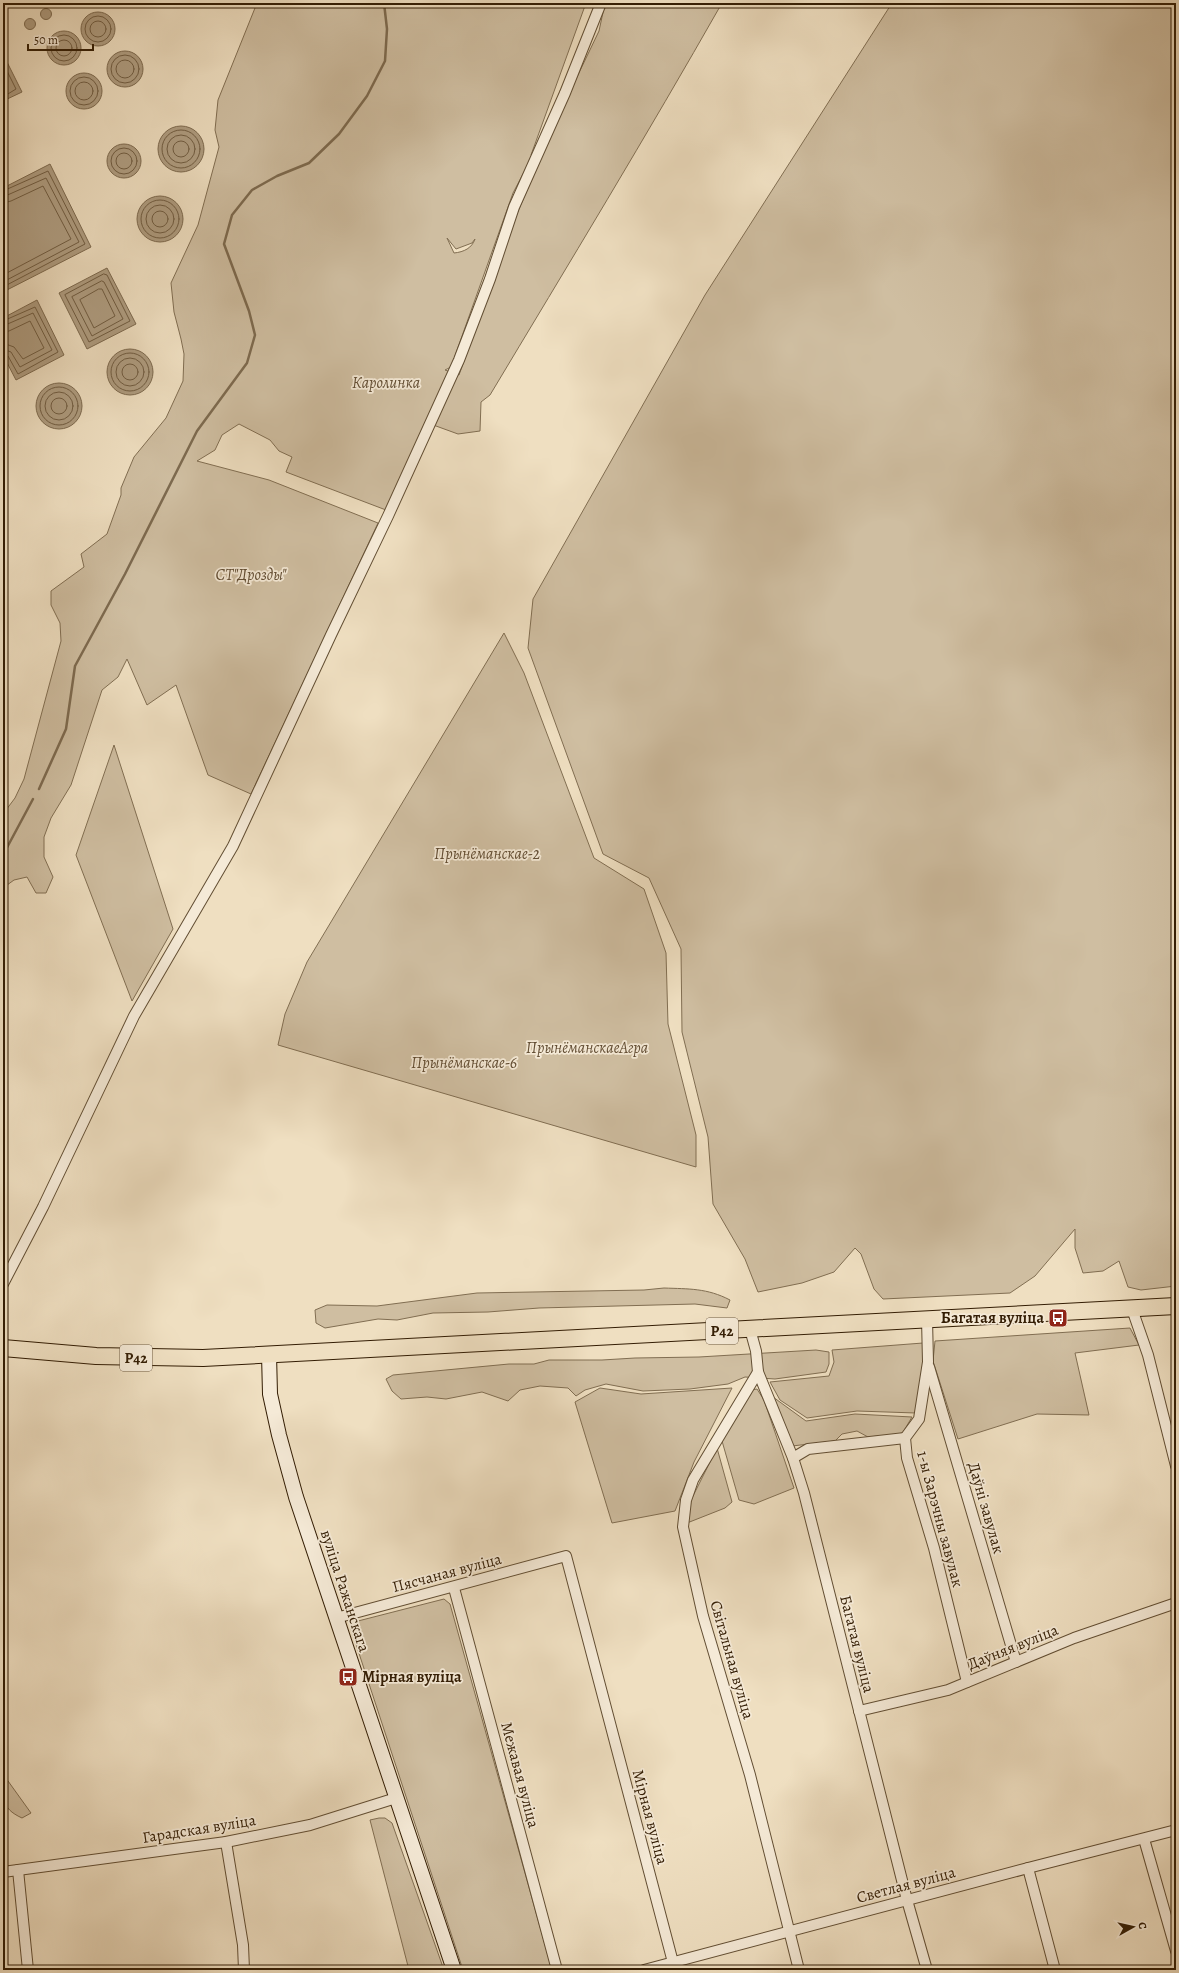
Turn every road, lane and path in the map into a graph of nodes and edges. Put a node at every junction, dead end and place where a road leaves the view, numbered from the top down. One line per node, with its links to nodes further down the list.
1 (601, 3): 2 (street)
2 (3, 1284)
3 (1176, 1306): 4 (main road, Р42)
4 (1132, 1308): 5 (main road, Р42); 13 (street)
5 (927, 1319): 6 (main road, Р42); 9 (street, 1-ы Зарэчны завулак)
6 (750, 1329): 8 (main road, Р42); 10 (street, Багатая вуліца)
7 (3, 1348): 8 (main road, Р42)
8 (269, 1354): 17 (street, вуліца Ражанскага)
9 (928, 1362): 11 (street, 1-ы Зарэчны завулак); 18 (street, Даўні завулак)
10 (758, 1372): 12 (street, Багатая вуліца); 29 (street, Світальная вуліца)
11 (906, 1438): 12 (street); 19 (street, 1-ы Зарэчны завулак)
12 (793, 1458): 20 (street, Багатая вуліца)
13 (1176, 1466)
14 (566, 1556): 15 (street, Пясчаная вуліца); 31 (street, Мірная вуліца)
15 (454, 1588): 17 (street, Пясчаная вуліца); 35 (street, Межавая вуліца)
16 (1176, 1603): 18 (street, Даўняя вуліца)
17 (336, 1618): 21 (street, вуліца Ражанскага)
18 (1016, 1662): 19 (street, Даўняя вуліца)
19 (967, 1682): 20 (street, Даўняя вуліца)
20 (858, 1711): 28 (street, Багатая вуліца)
21 (396, 1798): 24 (street, Гарадская вуліца); 34 (street, вуліца Ражанскага)
22 (1176, 1830): 23 (street, Светлая вуліца)
23 (1144, 1839): 25 (street, Светлая вуліца); 30 (street)
24 (226, 1842): 26 (street, Гарадская вуліца); 33 (street)
25 (1028, 1868): 28 (street, Светлая вуліца); 39 (street)
26 (18, 1870): 27 (street, Гарадская вуліца); 32 (street)
27 (3, 1872)
28 (907, 1900): 29 (street, Светлая вуліца); 38 (street, Багатая вуліца)
29 (788, 1932): 31 (street, Светлая вуліца); 37 (street, Світальная вуліца)
30 (1176, 1951)
31 (674, 1966): 36 (street, Светлая вуліца)
32 (28, 1970)
33 (244, 1970)
34 (454, 1970)
35 (557, 1970)
36 (644, 1970)
37 (799, 1970)
38 (927, 1970)
39 (1055, 1970)

